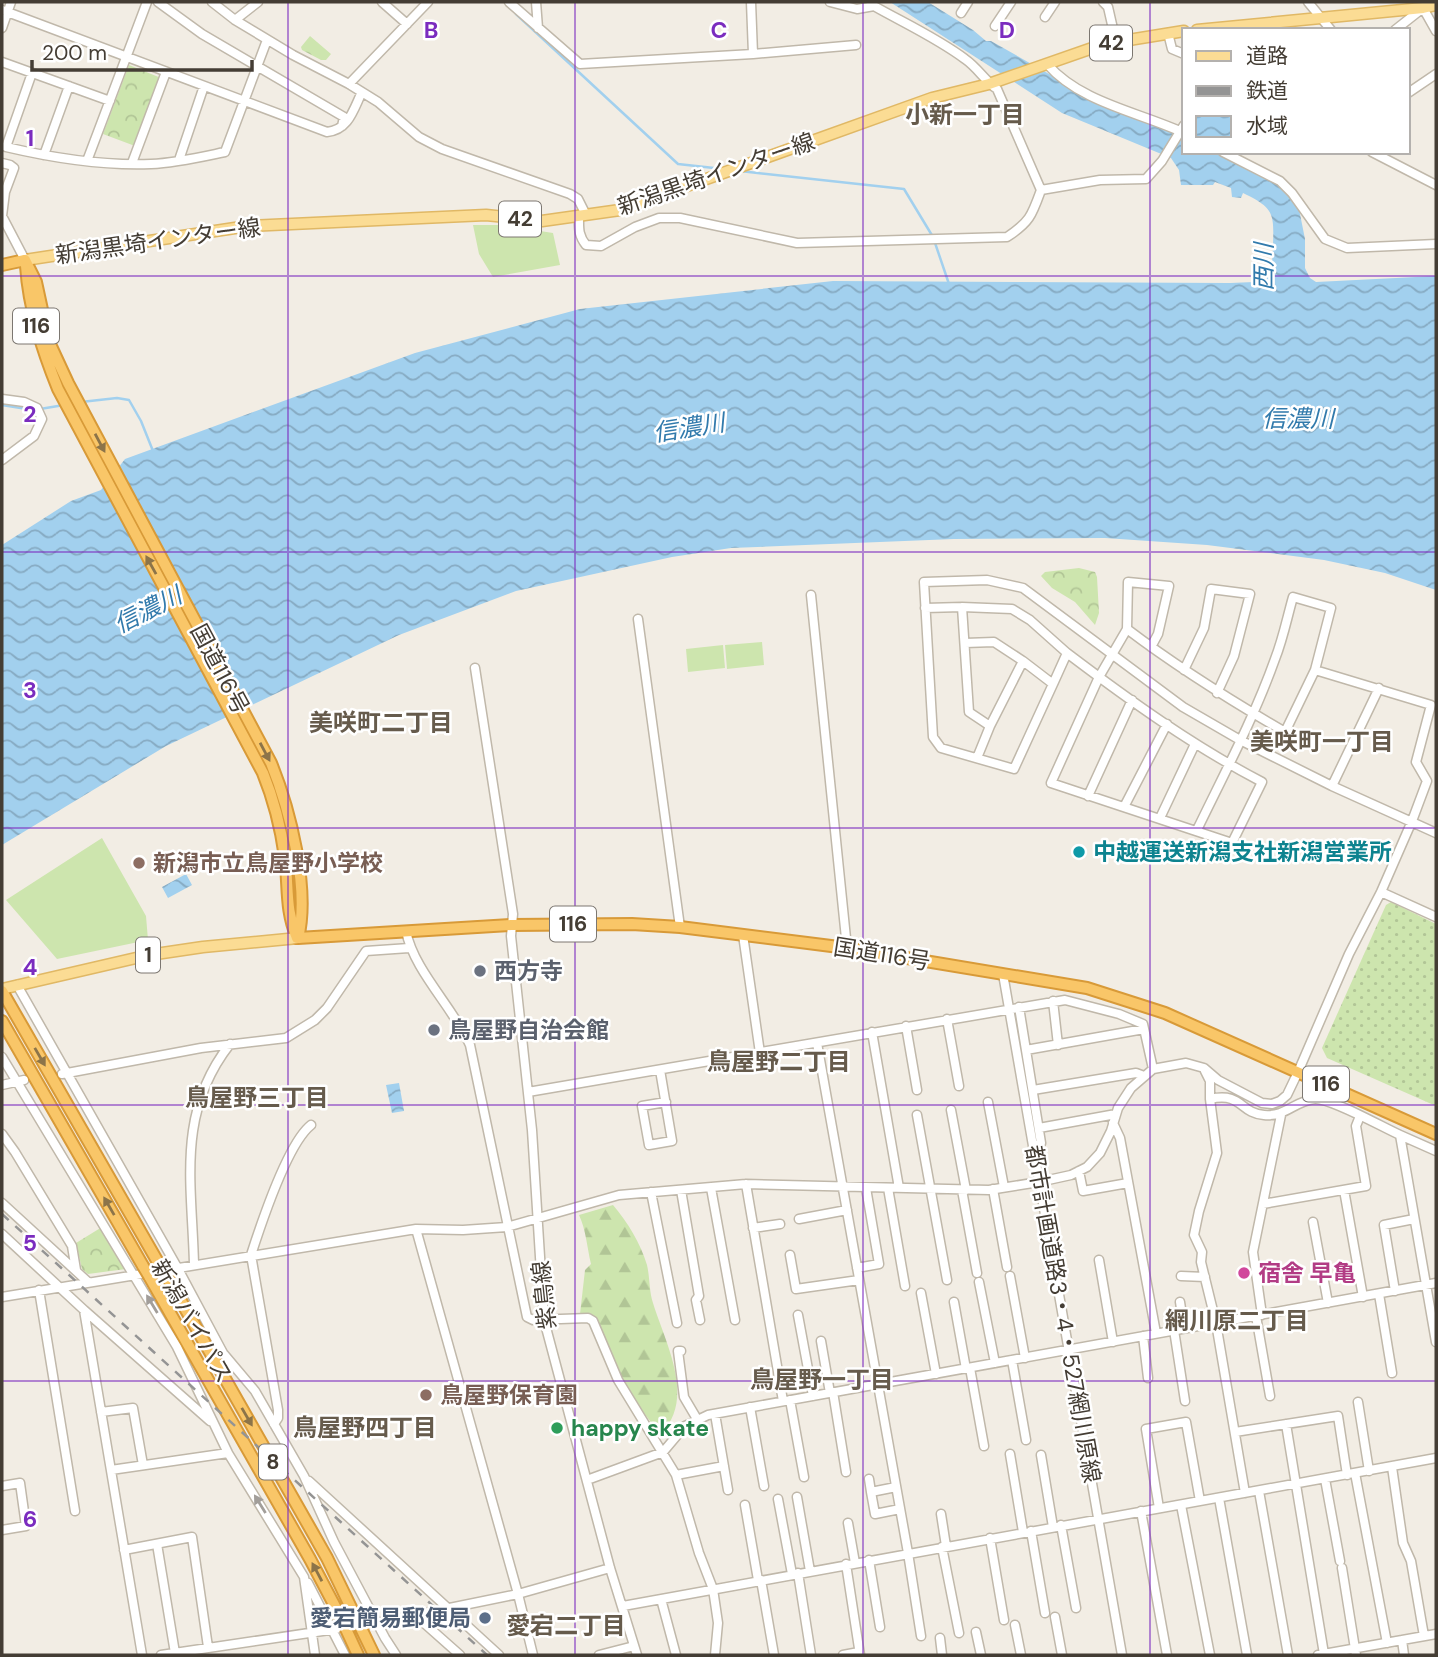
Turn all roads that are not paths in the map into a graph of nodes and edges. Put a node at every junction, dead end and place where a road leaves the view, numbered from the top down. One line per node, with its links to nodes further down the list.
1 (11, 2): 21 (street)
2 (146, 2): 41 (street)
3 (158, 2): 44 (street)
4 (212, 2): 25 (street)
5 (258, 2): 25 (street)
6 (382, 2): 26 (street)
7 (428, 2): 26 (street)
8 (509, 2): 29 (street)
9 (536, 2): 29 (street)
10 (751, 2): 40 (street)
11 (831, 2): 48 (street)
12 (968, 2): 22 (street)
13 (1011, 2): 27 (street)
14 (1055, 2): 23 (street)
15 (1103, 2): 37 (street)
16 (1308, 2): 24 (street)
17 (1384, 2): 20 (street)
18 (1436, 5): 19 (main road)
19 (1423, 8): 20 (main road); 32 (street); 34 (street)
20 (1392, 10): 24 (main road)
21 (5, 11): 28 (street); 41 (street)
22 (961, 13)
23 (1045, 16)
24 (1320, 18): 30 (main road); 31 (street)
25 (235, 20): 36 (street)
26 (407, 24): 49 (street)
27 (995, 26)
28 (2, 28)
29 (538, 28): 40 (street)
30 (1218, 28)
31 (1329, 28)
32 (1398, 28)
33 (1182, 31): 35 (main road, 新潟黒埼インター線 / 42)
34 (1436, 31)
35 (1168, 33): 37 (main road, 新潟黒埼インター線 / 42); 39 (street)
36 (267, 40): 44 (street); 49 (street)
37 (1116, 42): 43 (main road, 新潟黒埼インター線 / 42)
38 (856, 45): 40 (street)
39 (1182, 53)
40 (753, 54)
41 (126, 58): 45 (street); 54 (street)
42 (2, 62): 46 (street)
43 (1044, 65): 48 (main road, 新潟黒埼インター線 / 42); 57 (street)
44 (257, 66): 55 (street); 56 (street)
45 (166, 72): 51 (street); 64 (street)
46 (32, 73): 50 (street); 60 (street)
47 (1436, 74): 52 (street)
48 (991, 82): 66 (street); 68 (main road, 新潟黒埼インター線 / 42)
49 (349, 84): 53 (street)
50 (69, 86): 54 (street); 60 (street)
51 (204, 86): 55 (street); 61 (street)
52 (1410, 92)
53 (361, 93): 56 (street); 68 (street)
54 (110, 101): 62 (street)
55 (244, 101): 56 (street); 61 (street)
56 (341, 128)
57 (1181, 131): 66 (street)
58 (1227, 154): 69 (street)
59 (1376, 154): 65 (street)
60 (44, 155): 62 (street)
61 (179, 160): 64 (street)
62 (87, 161): 64 (street)
63 (2, 163): 67 (street)
64 (132, 163)
65 (1436, 185)
66 (1041, 190): 68 (street)
67 (2, 216): 70 (street)
68 (583, 216): 70 (main road, 新潟黒埼インター線 / 42)
69 (1436, 244)
70 (25, 260): 71 (highway); 112 (highway, 国道116号 / 116)
71 (2, 265)
72 (2, 399): 73 (street)
73 (2, 460)
74 (811, 595): 114 (street)
75 (962, 607): 76 (street); 79 (street); 81 (street)
76 (925, 608): 82 (street); 97 (street)
77 (638, 619): 109 (street)
78 (1127, 629): 80 (street); 80 (street); 82 (street)
79 (965, 643): 83 (street); 94 (street)
80 (1151, 647): 85 (street)
81 (1067, 653): 87 (street); 88 (street)
82 (1112, 655): 87 (street); 95 (street)
83 (1023, 661): 88 (street); 94 (street)
84 (475, 668): 108 (street, 紫鳥線)
85 (1184, 670): 90 (street); 90 (street)
86 (1315, 670): 89 (street); 92 (street); 92 (street)
87 (1099, 677): 91 (street); 100 (street)
88 (1053, 684): 97 (street)
89 (1378, 688): 99 (street); 103 (street)
90 (1217, 693): 92 (street)
91 (1132, 700): 93 (street); 100 (street)
92 (1252, 713): 95 (street)
93 (1167, 724): 96 (street); 101 (street)
94 (990, 726): 97 (street)
95 (1240, 740): 98 (street); 99 (street)
96 (1195, 744): 98 (street); 102 (street)
97 (977, 758)
98 (1228, 764): 104 (street); 104 (street)
99 (1332, 786): 103 (street)
100 (1088, 796): 101 (street)
101 (1124, 807): 102 (street)
102 (1160, 818): 104 (street)
103 (1412, 821): 105 (street); 106 (street)
104 (1197, 830)
105 (1436, 833)
106 (1381, 892): 107 (street); 135 (street)
107 (1436, 917)
108 (511, 925): 109 (highway, 国道116号 / 116); 110 (highway, 国道116号 / 116); 143 (street, 紫鳥線)
109 (680, 928): 111 (highway, 国道116号 / 116)
110 (406, 931): 112 (highway, 国道116号 / 116); 113 (street)
111 (743, 935): 114 (highway, 国道116号 / 116); 130 (street)
112 (298, 938): 116 (main road, 1)
113 (409, 948): 127 (street); 183 (street)
114 (847, 948): 115 (highway, 国道116号 / 116)
115 (1003, 974): 120 (street, 都市計画道路3・4・527網川原線); 135 (highway, 国道116号 / 116)
116 (17, 985): 117 (main road, 1); 136 (street)
117 (3, 993): 343 (highway, 新潟バイパス / 8, one-way to 343)
118 (1053, 1001): 119 (street); 124 (street); 128 (street)
119 (1019, 1007): 120 (street); 129 (street)
120 (1009, 1009): 121 (street); 157 (street, 都市計画道路3・4・527網川原線)
121 (947, 1020): 123 (street); 140 (street)
122 (2, 1021): 342 (highway, 新潟バイパス / 8, one-way to 122)
123 (906, 1026): 125 (street); 141 (street)
124 (1144, 1029): 128 (street); 133 (street)
125 (872, 1032): 126 (street); 168 (street)
126 (817, 1043): 130 (street); 165 (street)
127 (230, 1044): 136 (street); 190 (street)
128 (1058, 1045): 129 (street)
129 (1027, 1050): 142 (street)
130 (760, 1052): 134 (street)
131 (2, 1056): 138 (street)
132 (1204, 1068): 133 (street); 135 (street); 144 (street)
133 (1153, 1069): 137 (street)
134 (660, 1070): 143 (street); 145 (street)
135 (1298, 1072): 154 (highway, 国道116号 / 116)
136 (65, 1073): 191 (street)
137 (1144, 1076): 142 (street); 151 (street)
138 (20, 1080): 139 (street); 195 (street)
139 (2, 1084)
140 (959, 1086)
141 (917, 1090)
142 (1033, 1090): 153 (street)
143 (528, 1092): 178 (street, 紫鳥線)
144 (1210, 1099): 149 (street); 198 (street)
145 (666, 1102): 145 (street)
146 (988, 1102): 163 (street)
147 (951, 1110): 172 (street)
148 (917, 1115): 169 (street)
149 (1281, 1115): 150 (street); 176 (street)
150 (1360, 1116): 156 (street); 173 (street)
151 (1115, 1118): 153 (street); 159 (street); 161 (street)
152 (311, 1125): 187 (street)
153 (1039, 1128): 157 (street)
154 (1436, 1133)
155 (2, 1134): 194 (street)
156 (1400, 1135): 158 (street); 180 (street)
157 (1033, 1146): 160 (street, 都市計画道路3・4・527網川原線)
158 (1436, 1150)
159 (1079, 1171): 160 (street); 161 (street)
160 (1040, 1182): 163 (street); 231 (street, 都市計画道路3・4・527網川原線)
161 (1128, 1183): 225 (street)
162 (746, 1184): 164 (street); 165 (street); 184 (street)
163 (1004, 1187): 170 (street)
164 (711, 1188): 171 (street); 220 (street)
165 (843, 1188): 166 (street); 177 (street)
166 (866, 1188): 167 (street); 193 (street)
167 (888, 1188): 168 (street); 204 (street)
168 (899, 1188): 169 (street)
169 (931, 1189): 172 (street); 200 (street)
170 (993, 1189): 172 (street); 192 (street)
171 (681, 1190): 174 (street); 219 (street)
172 (964, 1190): 234 (street)
173 (1344, 1190): 176 (street); 211 (street)
174 (651, 1192): 178 (street); 221 (street)
175 (2, 1203): 194 (street)
176 (1263, 1204): 217 (street)
177 (847, 1210): 179 (street); 193 (street)
178 (538, 1217): 183 (street); 218 (street, 紫鳥線)
179 (799, 1219)
180 (1414, 1219): 203 (street); 207 (street)
181 (1313, 1222): 214 (street)
182 (780, 1224): 184 (street)
183 (507, 1227): 185 (street); 218 (street)
184 (753, 1228): 243 (street)
185 (416, 1229): 187 (street); 311 (street)
186 (2, 1234): 205 (street)
187 (251, 1255): 190 (street); 250 (street)
188 (790, 1255): 199 (street)
189 (1100, 1260): 228 (street)
190 (194, 1264): 191 (street)
191 (177, 1267): 195 (street); 250 (street)
192 (1007, 1267)
193 (857, 1268): 199 (street)
194 (76, 1270): 201 (street)
195 (134, 1273): 201 (street); 252 (street, one-way to 195)
196 (1010, 1276): 232 (street)
197 (1181, 1276): 198 (street)
198 (1205, 1277): 222 (street)
199 (859, 1280): 239 (street)
200 (947, 1280)
201 (88, 1282): 205 (street)
202 (1436, 1283): 203 (street)
203 (1425, 1285): 207 (street); 229 (street)
204 (905, 1286)
205 (59, 1287): 206 (street); 215 (street)
206 (38, 1290): 210 (street); 290 (street)
207 (1395, 1291): 209 (street)
208 (921, 1293): 237 (street)
209 (1379, 1294): 211 (street); 236 (street)
210 (2, 1297)
211 (1363, 1297): 214 (street)
212 (954, 1302): 235 (street)
213 (1180, 1302): 223 (street)
214 (1328, 1303): 217 (street)
215 (84, 1310): 247 (street); 252 (street)
216 (798, 1315): 241 (street)
217 (1259, 1315): 222 (street); 242 (street)
218 (544, 1320): 256 (street); 273 (street, 紫鳥線)
219 (700, 1320)
220 (735, 1320)
221 (677, 1323)
222 (1216, 1323): 223 (street); 253 (street)
223 (1184, 1328): 224 (street)
224 (1174, 1330): 225 (street); 244 (street)
225 (1156, 1333): 226 (street)
226 (1143, 1336): 228 (street); 238 (street)
227 (821, 1341): 240 (street)
228 (1114, 1342): 231 (street)
229 (1436, 1342)
230 (681, 1350): 249 (street)
231 (1069, 1350): 232 (street); 293 (street, 都市計画道路3・4・527網川原線)
232 (1025, 1358): 233 (street)
233 (1012, 1360): 234 (street); 254 (street)
234 (995, 1363): 235 (street)
235 (968, 1368): 237 (street); 255 (street)
236 (1392, 1373)
237 (936, 1374): 239 (street)
238 (1148, 1378)
239 (877, 1384): 240 (street); 277 (street)
240 (831, 1393): 241 (street); 266 (street)
241 (813, 1396): 243 (street)
242 (1270, 1396)
243 (787, 1401): 246 (street); 270 (street)
244 (1185, 1401)
245 (1358, 1402): 265 (street)
246 (750, 1408): 248 (street); 276 (street)
247 (101, 1412): 261 (street); 264 (street)
248 (715, 1414): 249 (street); 262 (street)
249 (697, 1419): 256 (street)
250 (274, 1424): 269 (street)
251 (1286, 1424): 253 (street); 267 (street); 274 (street)
252 (215, 1425): 257 (street)
253 (1235, 1432): 281 (street)
254 (1026, 1440)
255 (984, 1446)
256 (663, 1452): 268 (street); 273 (street)
257 (228, 1453): 261 (street); 308 (street, one-way to 257)
258 (1010, 1454): 297 (street)
259 (1041, 1455): 295 (street)
260 (1436, 1458): 263 (street)
261 (143, 1465): 264 (street)
262 (723, 1466): 268 (street); 278 (street)
263 (1392, 1466): 265 (street); 329 (street)
264 (111, 1470): 301 (street)
265 (1369, 1471): 267 (street)
266 (846, 1472)
267 (1351, 1474): 272 (street); 332 (street)
268 (676, 1475): 310 (street)
269 (304, 1476): 315 (street); 320 (street)
270 (804, 1477)
271 (869, 1479): 280 (street)
272 (1325, 1479): 274 (street); 335 (street)
273 (587, 1480): 305 (street, 紫鳥線)
274 (1296, 1484): 279 (street); 363 (street)
275 (2, 1486): 296 (street)
276 (764, 1486)
277 (896, 1487): 280 (street); 289 (street)
278 (728, 1490)
279 (1259, 1491): 281 (street); 362 (street)
280 (871, 1492): 289 (street)
281 (1245, 1493): 283 (street)
282 (797, 1497): 306 (street)
283 (1219, 1498): 285 (street); 361 (street)
284 (778, 1499): 307 (street)
285 (1200, 1501): 286 (street); 288 (street)
286 (1181, 1504): 288 (street); 360 (street)
287 (745, 1505): 309 (street)
288 (1159, 1508): 291 (street)
289 (900, 1509): 302 (street)
290 (75, 1511)
291 (1141, 1511): 293 (street); 359 (street)
292 (941, 1514): 300 (street)
293 (1098, 1519): 295 (street); 358 (street, 都市計画道路3・4・527網川原線)
294 (848, 1523): 304 (street)
295 (1057, 1526): 297 (street); 314 (street)
296 (2, 1530)
297 (1027, 1532): 298 (street); 316 (street)
298 (990, 1538): 300 (street); 319 (street)
299 (157, 1544): 301 (street); 333 (street); 336 (street)
300 (944, 1547): 302 (street); 326 (street)
301 (124, 1550): 338 (street)
302 (908, 1553): 303 (street); 328 (street)
303 (869, 1560): 304 (street); 322 (street)
304 (850, 1563): 306 (street); 337 (street)
305 (610, 1568): 311 (street); 313 (street, 紫鳥線)
306 (810, 1571): 307 (street)
307 (795, 1574): 309 (street); 352 (street)
308 (304, 1577): 323 (street); 325 (street)
309 (759, 1580): 310 (street); 351 (street)
310 (713, 1588): 312 (street); 350 (street)
311 (518, 1594): 315 (street); 347 (street)
312 (661, 1599): 313 (street); 349 (street)
313 (623, 1606): 334 (street, 紫鳥線)
314 (1076, 1608)
315 (448, 1609): 317 (street); 346 (street)
316 (1045, 1613)
317 (416, 1616): 320 (street); 345 (street)
318 (1055, 1617): 357 (street)
319 (1004, 1620)
320 (375, 1624): 344 (street)
321 (1016, 1625): 356 (street)
322 (880, 1627)
323 (335, 1630): 325 (street); 341 (street)
324 (976, 1632): 355 (street)
325 (312, 1633): 333 (street); 340 (street)
326 (959, 1633)
327 (1436, 1634): 329 (street)
328 (921, 1636)
329 (1423, 1636): 331 (street)
330 (940, 1638): 354 (street)
331 (1402, 1640): 332 (street); 364 (street)
332 (1387, 1643): 335 (street)
333 (208, 1647): 336 (street)
334 (635, 1651): 348 (street)
335 (1355, 1652): 363 (street)
336 (175, 1653): 339 (street)
337 (860, 1654): 353 (street)
338 (142, 1655)
339 (160, 1655)
340 (315, 1655)
341 (345, 1655)
342 (358, 1655)
343 (374, 1655)
344 (396, 1655)
345 (460, 1655)
346 (499, 1655)
347 (533, 1655)
348 (599, 1655)
349 (676, 1655)
350 (715, 1655)
351 (774, 1655)
352 (811, 1655)
353 (843, 1655)
354 (943, 1655)
355 (981, 1655)
356 (1021, 1655)
357 (1062, 1655)
358 (1122, 1655)
359 (1167, 1655)
360 (1210, 1655)
361 (1247, 1655)
362 (1288, 1655)
363 (1321, 1655)
364 (1404, 1655)

